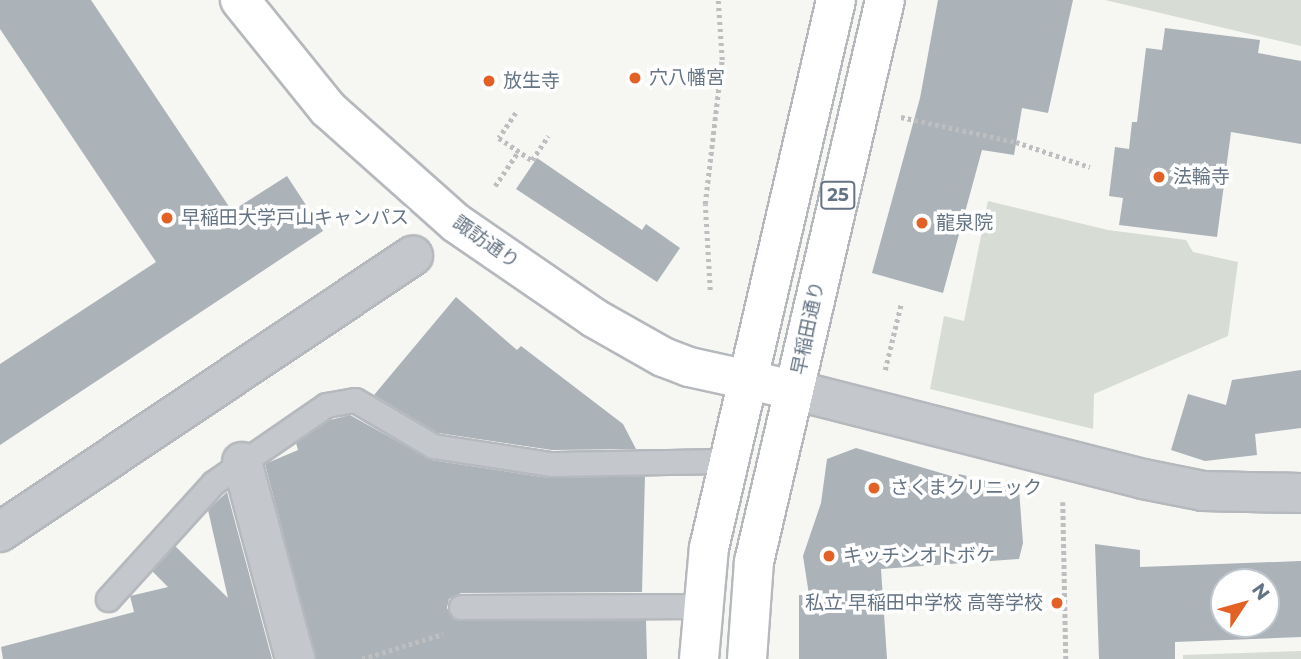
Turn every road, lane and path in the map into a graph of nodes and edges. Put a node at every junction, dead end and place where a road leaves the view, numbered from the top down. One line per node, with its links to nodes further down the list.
1 (240, 0): 14 (main road, 諏訪通り)
2 (718, 0): 12 (path)
3 (836, 0): 14 (main road, 25)
4 (885, 0): 15 (main road, 早稲田通り / 25)
5 (516, 113): 8 (path)
6 (908, 119): 9 (path)
7 (548, 136): 8 (path)
8 (519, 152): 10 (path)
9 (1090, 167)
10 (495, 186)
11 (413, 256): 21 (street)
12 (710, 290)
13 (901, 304): 16 (path)
14 (746, 380): 15 (main road, 諏訪通り); 17 (main road, 25)
15 (794, 390): 16 (street); 28 (main road, 早稲田通り / 25)
16 (874, 411): 20 (street)
17 (727, 461): 18 (lane); 23 (main road, 25)
18 (242, 463): 22 (lane); 25 (street)
19 (1063, 490): 29 (path)
20 (1301, 494)
21 (0, 532)
22 (108, 599)
23 (701, 606): 24 (lane); 27 (main road, 25)
24 (461, 607): 26 (path)
25 (295, 659)
26 (362, 659)
27 (699, 659)
28 (747, 659)
29 (1066, 659)

